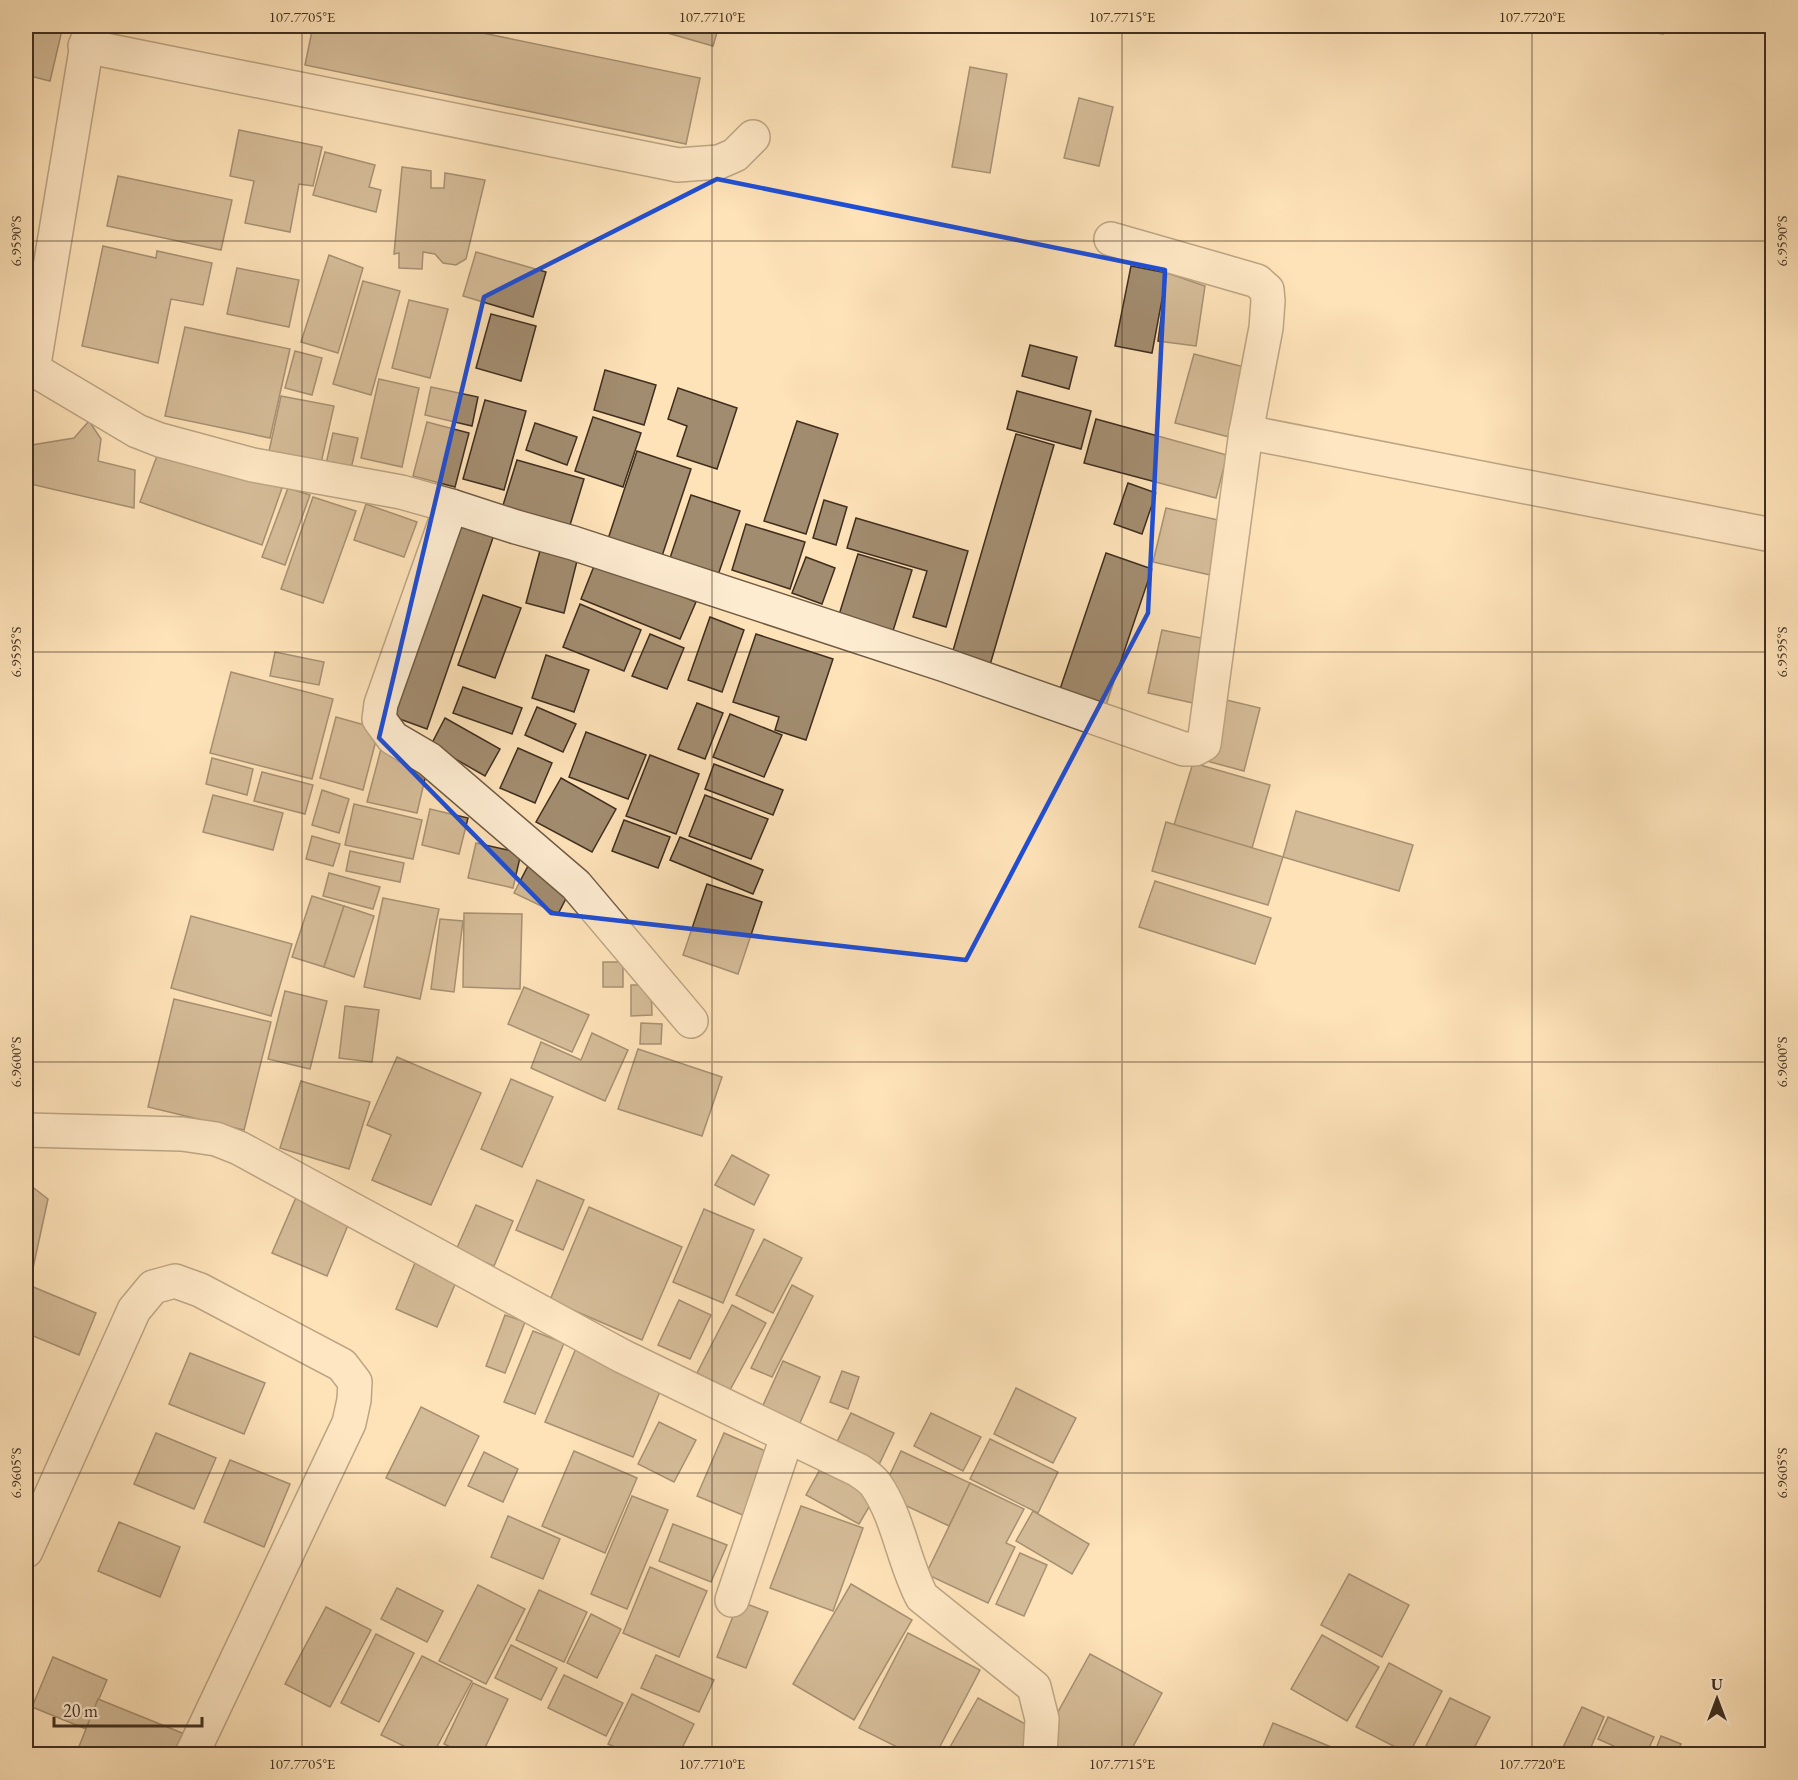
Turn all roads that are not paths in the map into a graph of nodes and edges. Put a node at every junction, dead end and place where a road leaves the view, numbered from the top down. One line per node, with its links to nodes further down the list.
1 (87, 36): 2 (street); 4 (street)
2 (753, 137)
3 (1111, 239): 5 (street)
4 (29, 368): 6 (street)
5 (1246, 432): 6 (street); 7 (street)
6 (451, 506): 8 (street)
7 (1773, 535)
8 (691, 1021)
9 (26, 1130): 10 (street)
10 (787, 1437): 12 (street); 14 (street)
11 (26, 1551): 13 (street)
12 (732, 1600)
13 (192, 1755)
14 (1040, 1755)

